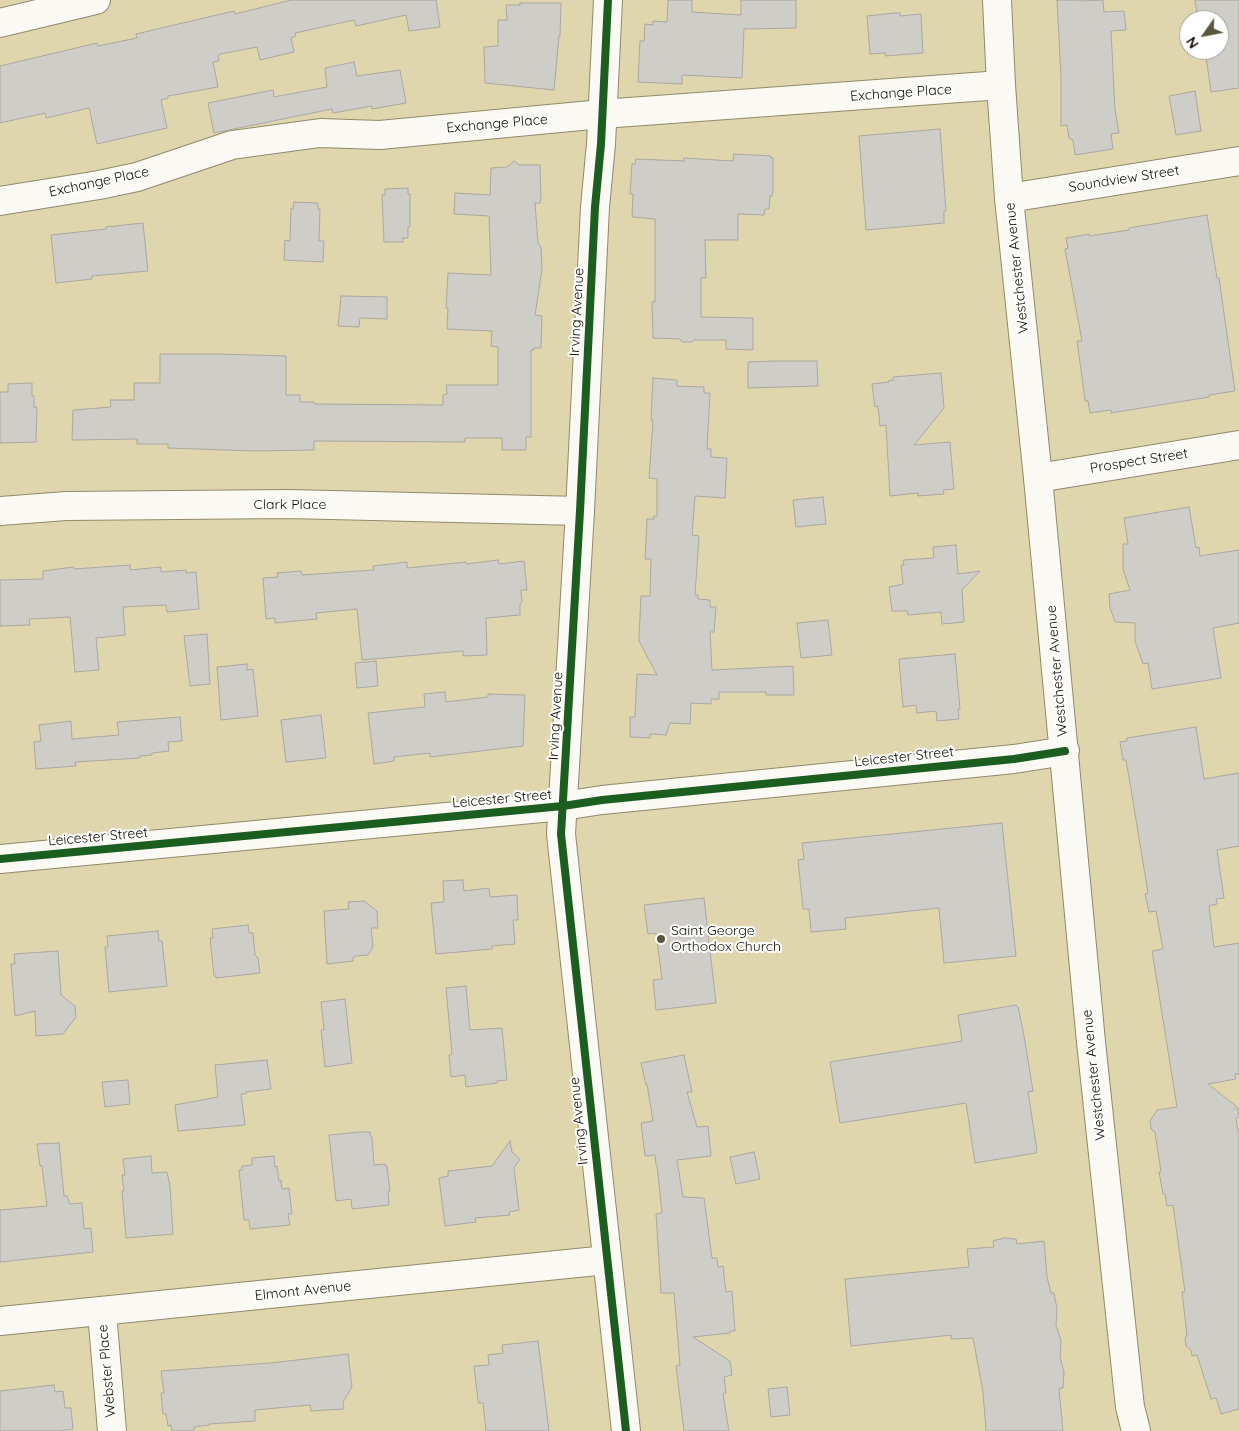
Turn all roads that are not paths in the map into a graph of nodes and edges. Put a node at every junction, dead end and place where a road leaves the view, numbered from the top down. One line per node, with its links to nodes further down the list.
1 (96, 0): 4 (street)
2 (608, 0): 7 (street, Irving Avenue)
3 (997, 0): 6 (street, Westchester Avenue)
4 (29, 8): 5 (street)
5 (0, 23)
6 (1001, 85): 7 (street, Exchange Place); 9 (street, Westchester Avenue)
7 (602, 114): 10 (street, Exchange Place); 14 (street, Irving Avenue)
8 (1239, 160): 9 (street, Soundview Street)
9 (1009, 198): 12 (street, Westchester Avenue)
10 (0, 201)
11 (1239, 445): 12 (street, Prospect Street)
12 (1038, 478): 15 (street, Westchester Avenue)
13 (0, 511): 14 (street, Clark Place)
14 (580, 511): 16 (street, Irving Avenue)
15 (1065, 751): 16 (street, Leicester Street); 23 (street, Westchester Avenue)
16 (563, 806): 17 (street, Leicester Street); 18 (street, Irving Avenue)
17 (0, 859)
18 (607, 1260): 19 (street, Elmont Avenue); 22 (street, Irving Avenue)
19 (102, 1312): 20 (street, Elmont Avenue); 21 (street, Webster Place)
20 (0, 1322)
21 (112, 1431)
22 (626, 1431)
23 (1136, 1431)

